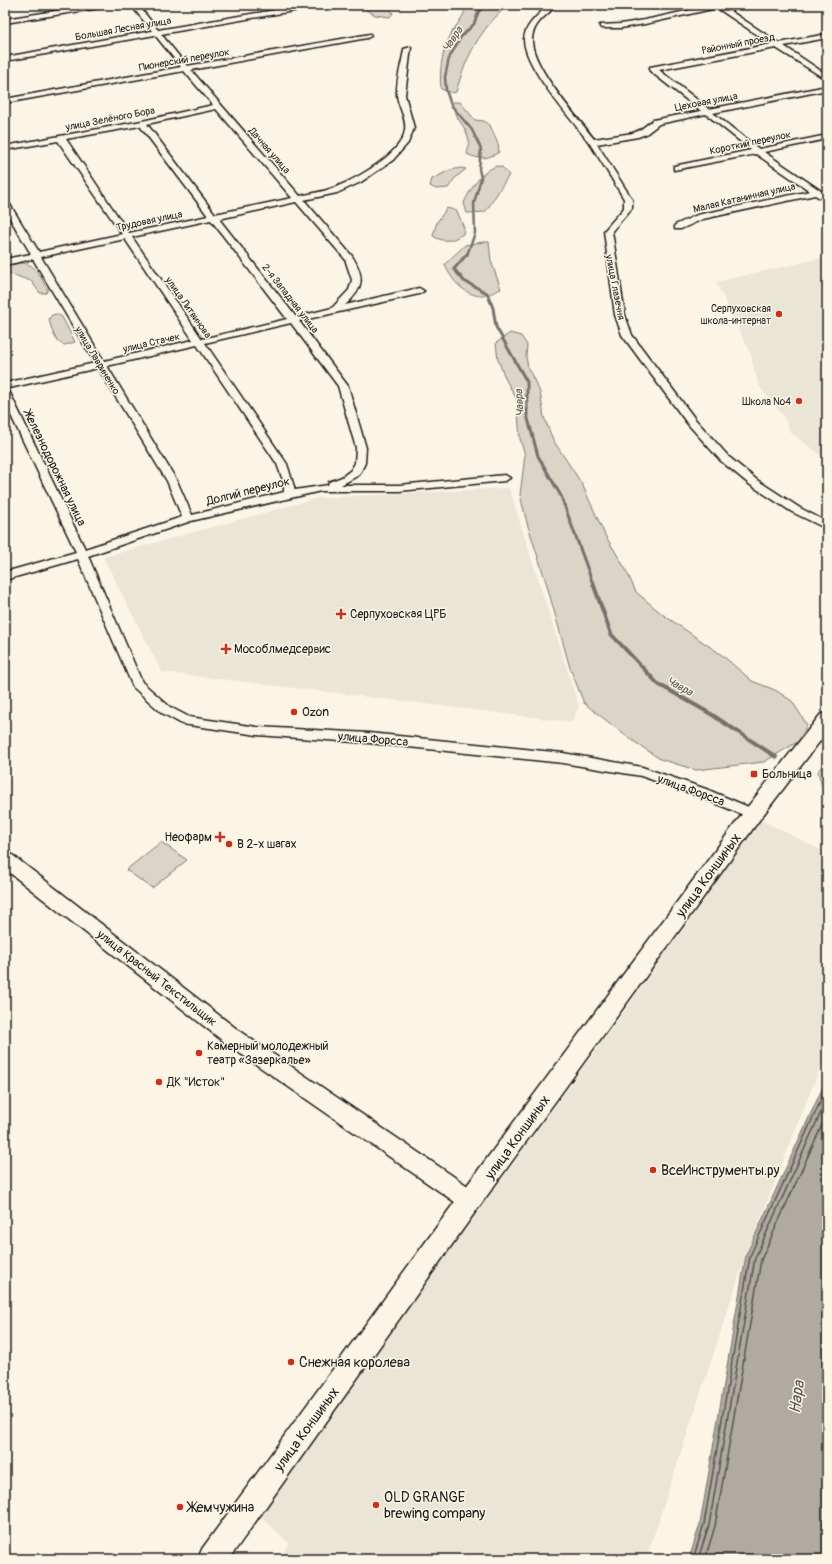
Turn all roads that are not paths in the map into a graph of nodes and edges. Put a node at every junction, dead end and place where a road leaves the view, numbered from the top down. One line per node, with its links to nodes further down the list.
1 (106, 5): 6 (street)
2 (134, 5): 8 (street, Дачная улица)
3 (316, 5): 8 (street, Большая Лесная улица)
4 (553, 5): 24 (street, улица Глазечня)
5 (719, 5): 7 (street); 11 (street)
6 (5, 21)
7 (602, 26)
8 (157, 33): 14 (street, Большая Лесная улица); 15 (street, Дачная улица)
9 (367, 36): 15 (street, Пионерский переулок)
10 (827, 36): 11 (street, Районный проезд)
11 (777, 45): 16 (street); 20 (street, Районный проезд)
12 (5, 48): 14 (street)
13 (408, 49): 29 (street, Трудовая улица)
14 (8, 58)
15 (186, 69): 18 (street, Пионерский переулок); 19 (street, Дачная улица)
16 (827, 78)
17 (827, 88): 20 (street, Цеховая улица)
18 (5, 101)
19 (218, 106): 21 (street, улица Зелёного Бора); 29 (street, Дачная улица)
20 (706, 111): 24 (street, Цеховая улица); 26 (street)
21 (142, 123): 22 (street, улица Зелёного Бора); 32 (street, 2-я Западная улица)
22 (60, 137): 25 (street, улица Зелёного Бора); 34 (street, улица Литвинова)
23 (827, 137): 26 (street, Короткий переулок)
24 (592, 142): 48 (street, улица Глазечня)
25 (5, 148)
26 (757, 151): 27 (street, Короткий переулок); 28 (street)
27 (677, 168)
28 (816, 192): 30 (street); 33 (street, Малая Катанинная улица)
29 (298, 199): 32 (street, Трудовая улица); 38 (street, Дачная улица)
30 (827, 199)
31 (5, 202): 35 (street, улица Лавриненко)
32 (213, 217): 34 (street, Трудовая улица); 39 (street, 2-я Западная улица)
33 (678, 227)
34 (126, 236): 35 (street, Трудовая улица); 40 (street, улица Литвинова)
35 (36, 255): 36 (street, Трудовая улица); 41 (street, улица Лавриненко)
36 (5, 262)
37 (419, 291): 38 (street, улица Стачек)
38 (333, 310): 39 (street, улица Стачек)
39 (292, 319): 40 (street, улица Стачек); 45 (street, 2-я Западная улица)
40 (200, 342): 41 (street, улица Стачек); 46 (street, улица Литвинова)
41 (101, 365): 42 (street, улица Стачек); 47 (street, улица Лавриненко)
42 (5, 386)
43 (5, 393): 49 (street, Железнодорожная улица)
44 (505, 478): 45 (street, Долгий переулок)
45 (321, 488): 46 (street, Долгий переулок)
46 (290, 494): 47 (street, Долгий переулок)
47 (188, 519): 49 (street, Долгий переулок)
48 (827, 526)
49 (82, 554): 50 (street, Долгий переулок); 52 (street, улица Форсса)
50 (5, 576)
51 (827, 719): 52 (main road, улица Коншиных)
52 (753, 814): 54 (main road, улица Коншиных)
53 (5, 859): 54 (street, улица Красный Текстильщик)
54 (470, 1200): 55 (main road, улица Коншиных)
55 (212, 1559)

